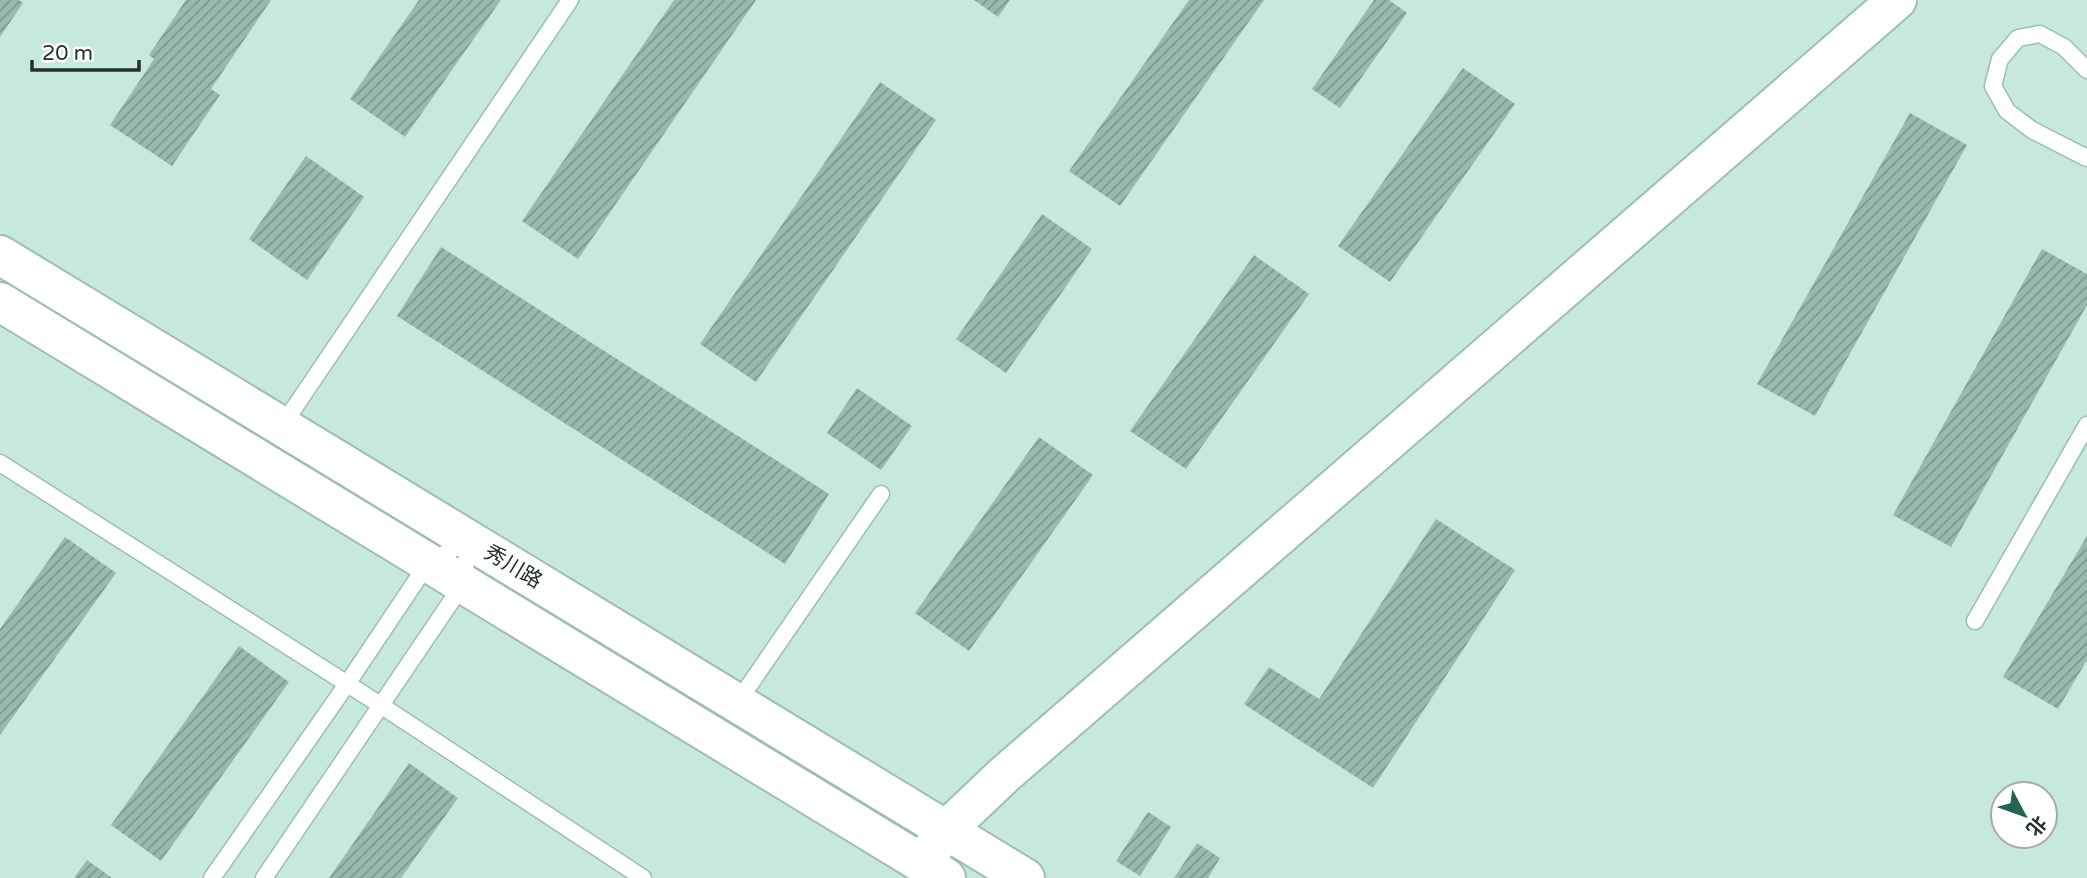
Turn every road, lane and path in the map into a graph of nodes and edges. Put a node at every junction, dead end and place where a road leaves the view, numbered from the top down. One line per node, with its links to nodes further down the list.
1 (570, 0): 8 (lane)
2 (1897, 0): 18 (main road)
3 (2087, 70): 4 (lane)
4 (2087, 158)
5 (0, 255): 8 (main road, 秀川路)
6 (0, 302): 12 (main road, 秀川路)
7 (2087, 425): 14 (lane)
8 (282, 426): 11 (main road, 秀川路)
9 (0, 463): 15 (lane)
10 (881, 494): 16 (lane)
11 (469, 540): 12 (lane); 13 (lane); 16 (main road, 秀川路)
12 (428, 563): 13 (main road, 秀川路); 15 (lane)
13 (463, 584): 17 (lane); 19 (main road, 秀川路)
14 (1975, 621)
15 (347, 684): 17 (lane); 20 (lane)
16 (737, 703): 18 (main road, 秀川路)
17 (382, 706): 21 (lane); 22 (lane)
18 (946, 830): 19 (main road); 23 (main road, 秀川路)
19 (934, 871)
20 (212, 878)
21 (264, 878)
22 (643, 878)
23 (1025, 878)

